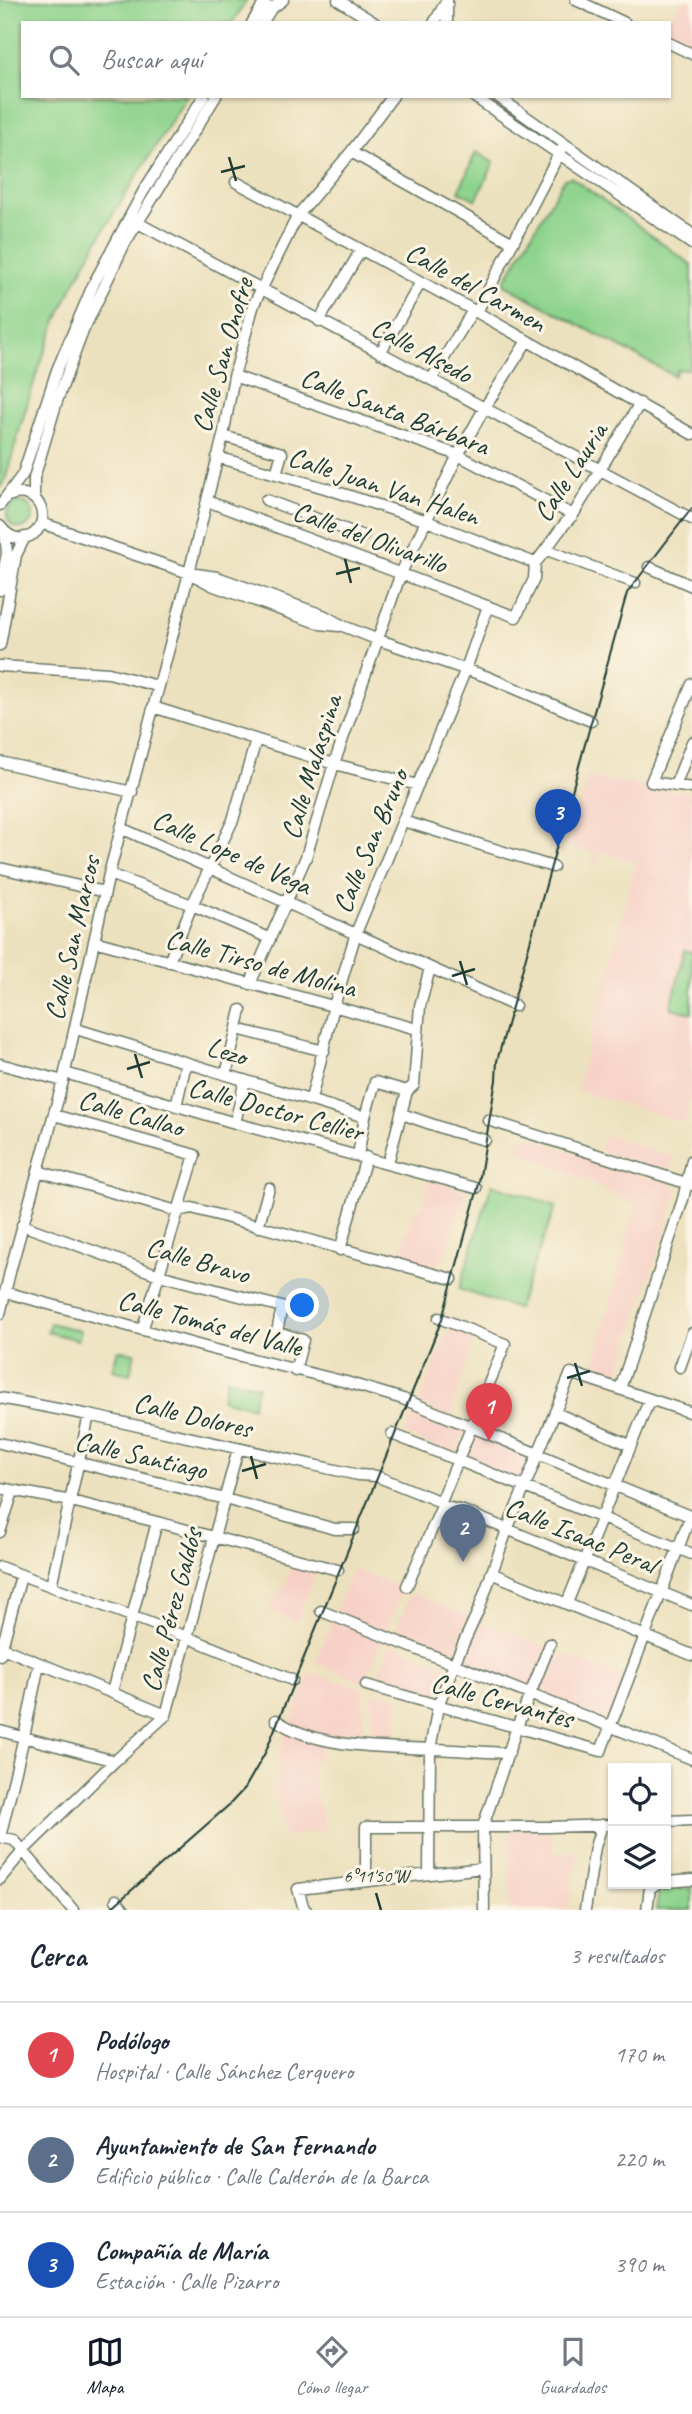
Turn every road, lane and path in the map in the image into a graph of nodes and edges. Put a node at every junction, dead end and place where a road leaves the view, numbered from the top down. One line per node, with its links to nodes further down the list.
1 (266, 0): 6 (street)
2 (283, 0): 7 (street)
3 (338, 0): 8 (street)
4 (447, 0): 9 (street); 10 (street)
5 (576, 0): 11 (street)
6 (253, 21)
7 (263, 21)
8 (372, 21)
9 (435, 21)
10 (447, 21)
11 (621, 21)
12 (671, 44): 13 (street)
13 (692, 54)
14 (203, 98): 45 (street)
15 (215, 98): 24 (street)
16 (390, 98): 20 (street, Calle San Onofre)
17 (475, 98): 21 (street)
18 (500, 98): 19 (street)
19 (564, 144): 21 (street); 25 (street)
20 (351, 152): 23 (street, Calle San Onofre); 26 (street)
21 (558, 155): 26 (street); 27 (street)
22 (236, 182): 23 (street, Calle del Carmen)
23 (298, 215): 28 (street, Calle del Carmen); 30 (street, Calle San Onofre)
24 (138, 223): 30 (street, Calle Alsedo); 46 (street)
25 (692, 234)
26 (513, 243): 31 (street)
27 (692, 244)
28 (361, 250): 29 (street, Calle del Carmen); 32 (street)
29 (421, 282): 31 (street, Calle del Carmen); 34 (street)
30 (260, 288): 32 (street, Calle Alsedo); 35 (street, Calle San Onofre)
31 (475, 311): 33 (street, Calle del Carmen); 36 (street)
32 (319, 321): 34 (street, Calle Alsedo)
33 (527, 341): 37 (street, Calle del Carmen); 38 (street, Calle Malaspina)
34 (380, 353): 36 (street, Calle Alsedo)
35 (234, 376): 40 (street, Calle San Onofre); 41 (street, Calle Santa Bárbara)
36 (431, 380): 38 (street, Calle Alsedo)
37 (640, 403): 39 (street, Calle del Carmen); 43 (street, Calle Lauria)
38 (484, 409): 41 (street, Calle Malaspina); 43 (street, Calle Alsedo)
39 (692, 434)
40 (223, 436): 42 (street, Calle San Onofre); 44 (street)
41 (458, 455): 51 (street, Calle Santa Bárbara); 53 (street, Calle Malaspina)
42 (217, 457): 44 (street, Calle Juan Van Halen); 48 (street, Calle San Onofre)
43 (602, 470): 51 (street, Calle Lauria); 52 (street, Calle Alsedo)
44 (276, 474): 53 (street, Calle Juan Van Halen)
45 (8, 496): 46 (street); 49 (street)
46 (34, 498): 54 (street)
47 (266, 500): 50 (street)
48 (207, 501): 56 (street, Calle del Olivarillo); 62 (street, Calle San Onofre)
49 (0, 505)
50 (298, 512): 56 (street); 57 (street)
51 (573, 515): 59 (street, Calle Lauria)
52 (689, 517)
53 (424, 520): 60 (street, Calle Juan Van Halen); 63 (street, Calle Malaspina)
54 (41, 523): 58 (street); 62 (street)
55 (2, 530): 58 (street); 66 (street)
56 (290, 532): 63 (street, Calle del Olivarillo)
57 (363, 536)
58 (25, 537): 69 (street)
59 (547, 550): 60 (street, Calle Lauria); 64 (street)
60 (535, 563): 67 (street, Calle del Olivarillo)
61 (649, 567): 65 (street)
62 (189, 573): 68 (street); 72 (street, Calle San Marcos)
63 (401, 573): 67 (street, Calle del Olivarillo); 68 (street, Calle Malaspina)
64 (635, 583)
65 (692, 586)
66 (0, 590)
67 (488, 606): 71 (street, Calle San Bruno)
68 (376, 639): 71 (street); 80 (street, Calle Malaspina)
69 (0, 645)
70 (0, 666): 72 (street)
71 (466, 669): 75 (street); 81 (street, Calle San Bruno)
72 (157, 686): 74 (street, Calle San Marcos)
73 (691, 689): 82 (street)
74 (153, 707): 76 (street); 84 (street, Calle San Marcos)
75 (591, 721)
76 (256, 740): 80 (street); 87 (street)
77 (692, 742): 78 (street)
78 (690, 754): 82 (street)
79 (0, 762): 84 (street)
80 (334, 764): 81 (street); 92 (street, Calle Malaspina)
81 (418, 785): 85 (street, Calle San Bruno)
82 (675, 786): 83 (street)
83 (692, 788)
84 (132, 792): 86 (street, Calle San Marcos)
85 (403, 821): 88 (street); 94 (street, Calle San Bruno)
86 (121, 828): 87 (street, Calle Lope de Vega); 90 (street, Calle San Marcos)
87 (210, 867): 92 (street, Calle Lope de Vega); 93 (street)
88 (553, 867)
89 (0, 869): 91 (street)
90 (109, 874): 91 (street, Calle San Marcos); 93 (street)
91 (105, 892): 96 (street, Calle San Marcos)
92 (286, 901): 94 (street, Calle Lope de Vega); 95 (street, Calle Malaspina)
93 (192, 905): 95 (street); 97 (street)
94 (356, 933): 98 (street, Calle Lope de Vega); 100 (street, Calle San Bruno)
95 (269, 937): 99 (street, Calle Malaspina)
96 (94, 941): 97 (street, Calle Tirso de Molina); 103 (street, Calle San Marcos)
97 (169, 962): 99 (street, Calle Tirso de Molina)
98 (430, 968): 101 (street, Calle Lope de Vega); 104 (street)
99 (250, 984): 100 (street, Calle Tirso de Molina)
100 (334, 1006): 104 (street, Calle Tirso de Molina); 106 (street, Calle San Bruno)
101 (514, 1006)
102 (241, 1010): 105 (street)
103 (76, 1029): 107 (street, Lezo); 110 (street, Calle San Marcos)
104 (417, 1029): 112 (street)
105 (237, 1030): 106 (street); 109 (street)
106 (324, 1051): 113 (street, Calle San Bruno)
107 (186, 1063): 109 (street, Lezo); 114 (street)
108 (0, 1064): 110 (street, Calle Doctor Cellier)
109 (226, 1075): 111 (street, Lezo)
110 (64, 1077): 114 (street, Calle Doctor Cellier); 116 (street, Calle San Marcos)
111 (245, 1080): 113 (street, Lezo); 119 (street)
112 (407, 1091): 115 (street); 117 (street)
113 (311, 1099): 117 (street, Lezo)
114 (176, 1106): 119 (street, Calle Doctor Cellier)
115 (402, 1114): 120 (street); 123 (street)
116 (54, 1115): 124 (street, Calle San Marcos); 128 (street, Calle Callao)
117 (365, 1116): 121 (street)
118 (488, 1120): 125 (street)
119 (235, 1123): 121 (street, Calle Doctor Cellier)
120 (485, 1140)
121 (362, 1156): 123 (street, Calle Doctor Cellier); 131 (street)
122 (692, 1160): 125 (street)
123 (387, 1163): 127 (street, Calle Doctor Cellier)
124 (38, 1171): 128 (street); 129 (street, Calle San Marcos)
125 (689, 1184): 142 (street)
126 (269, 1188): 130 (street)
127 (477, 1188)
128 (177, 1211): 130 (street); 133 (street)
129 (22, 1225): 132 (street, Calle San Marcos); 133 (street, Calle Bravo)
130 (258, 1227): 131 (street)
131 (340, 1250): 134 (street)
132 (5, 1266): 135 (street, Calle San Marcos)
133 (159, 1275): 138 (street); 141 (street, Calle Bravo)
134 (452, 1279)
135 (5, 1292): 136 (street, Calle San Marcos); 138 (street, Calle Tomás del Valle)
136 (0, 1314)
137 (439, 1318): 148 (street)
138 (143, 1328): 141 (street, Calle Tomás del Valle)
139 (692, 1333): 140 (street)
140 (680, 1367)
141 (295, 1370): 148 (street, Calle Tomás del Valle)
142 (620, 1389): 144 (street); 145 (street)
143 (0, 1398): 147 (street, Calle Dolores)
144 (649, 1401): 146 (street); 151 (street)
145 (556, 1413): 151 (street); 153 (street)
146 (692, 1413)
147 (89, 1415): 152 (street, Calle Dolores); 155 (street)
148 (471, 1427): 153 (street, Calle Tomás del Valle); 154 (street)
149 (392, 1434): 154 (street)
150 (0, 1444): 155 (street, Calle Santiago)
151 (630, 1445): 157 (street)
152 (238, 1449): 156 (street, Calle Dolores); 161 (street, Calle Pérez Galdós)
153 (539, 1455): 157 (street, Calle Tomás del Valle); 158 (street)
154 (459, 1460): 158 (street); 163 (street)
155 (78, 1464): 161 (street, Calle Santiago); 162 (street)
156 (376, 1476): 163 (street, Calle Isaac Peral)
157 (614, 1486): 164 (street, Calle Tomás del Valle); 165 (street)
158 (526, 1487): 165 (street); 168 (street)
159 (0, 1488): 160 (street)
160 (13, 1492): 162 (street); 169 (street)
161 (225, 1499): 167 (street, Calle Santiago); 170 (street, Calle Pérez Galdós)
162 (71, 1501): 166 (street); 178 (street)
163 (442, 1504): 168 (street, Calle Isaac Peral); 179 (street)
164 (691, 1517): 171 (street)
165 (600, 1518): 171 (street); 173 (street)
166 (157, 1522): 170 (street); 184 (street)
167 (354, 1529)
168 (507, 1530): 173 (street, Calle Isaac Peral); 176 (street)
169 (0, 1532)
170 (216, 1536): 175 (street); 186 (street, Calle Pérez Galdós)
171 (679, 1549): 172 (street); 180 (street)
172 (692, 1554)
173 (583, 1562): 180 (street, Calle Isaac Peral); 181 (street)
174 (0, 1567): 177 (street)
175 (338, 1570)
176 (491, 1573): 181 (street); 191 (street)
177 (21, 1576): 178 (street); 188 (street)
178 (51, 1586): 184 (street)
179 (407, 1586)
180 (660, 1592): 182 (street, Calle Isaac Peral); 185 (street)
181 (567, 1603): 185 (street)
182 (692, 1605)
183 (321, 1611): 191 (street)
184 (132, 1616): 186 (street); 194 (street)
185 (646, 1634): 189 (street); 199 (street)
186 (187, 1637): 192 (street); 197 (street, Calle Pérez Galdós)
187 (550, 1644): 195 (street)
188 (1, 1650): 190 (street)
189 (692, 1654)
190 (39, 1664): 194 (street); 202 (street)
191 (454, 1664): 195 (street); 196 (street)
192 (292, 1680)
193 (366, 1685): 196 (street, Calle Cervantes)
194 (112, 1692): 197 (street)
195 (530, 1694): 199 (street); 200 (street)
196 (438, 1706): 200 (street, Calle Cervantes); 203 (street)
197 (166, 1715): 206 (street, Calle Pérez Galdós)
198 (276, 1720): 203 (street)
199 (610, 1726): 200 (street, Calle Cervantes); 205 (street)
200 (517, 1727): 204 (street)
201 (0, 1731): 202 (street)
202 (24, 1737): 206 (street); 212 (street)
203 (430, 1749): 204 (street); 211 (street)
204 (509, 1753): 210 (street)
205 (692, 1759)
206 (115, 1761): 213 (street, Calle Pérez Galdós)
207 (692, 1820): 208 (street)
208 (671, 1821)
209 (608, 1825): 210 (street); 226 (street)
210 (483, 1826): 211 (street); 214 (street)
211 (429, 1827): 215 (street); 218 (street)
212 (0, 1837): 213 (street)
213 (23, 1851): 216 (street, Calle Pérez Galdós); 222 (street)
214 (483, 1867): 215 (street); 225 (street)
215 (429, 1874): 218 (street)
216 (0, 1879)
217 (692, 1880): 219 (street)
218 (366, 1881): 224 (street)
219 (671, 1882)
220 (650, 1889): 227 (street)
221 (116, 1900): 223 (street)
222 (73, 1910)
223 (124, 1910)
224 (305, 1910)
225 (484, 1910)
226 (585, 1910)
227 (647, 1910)

